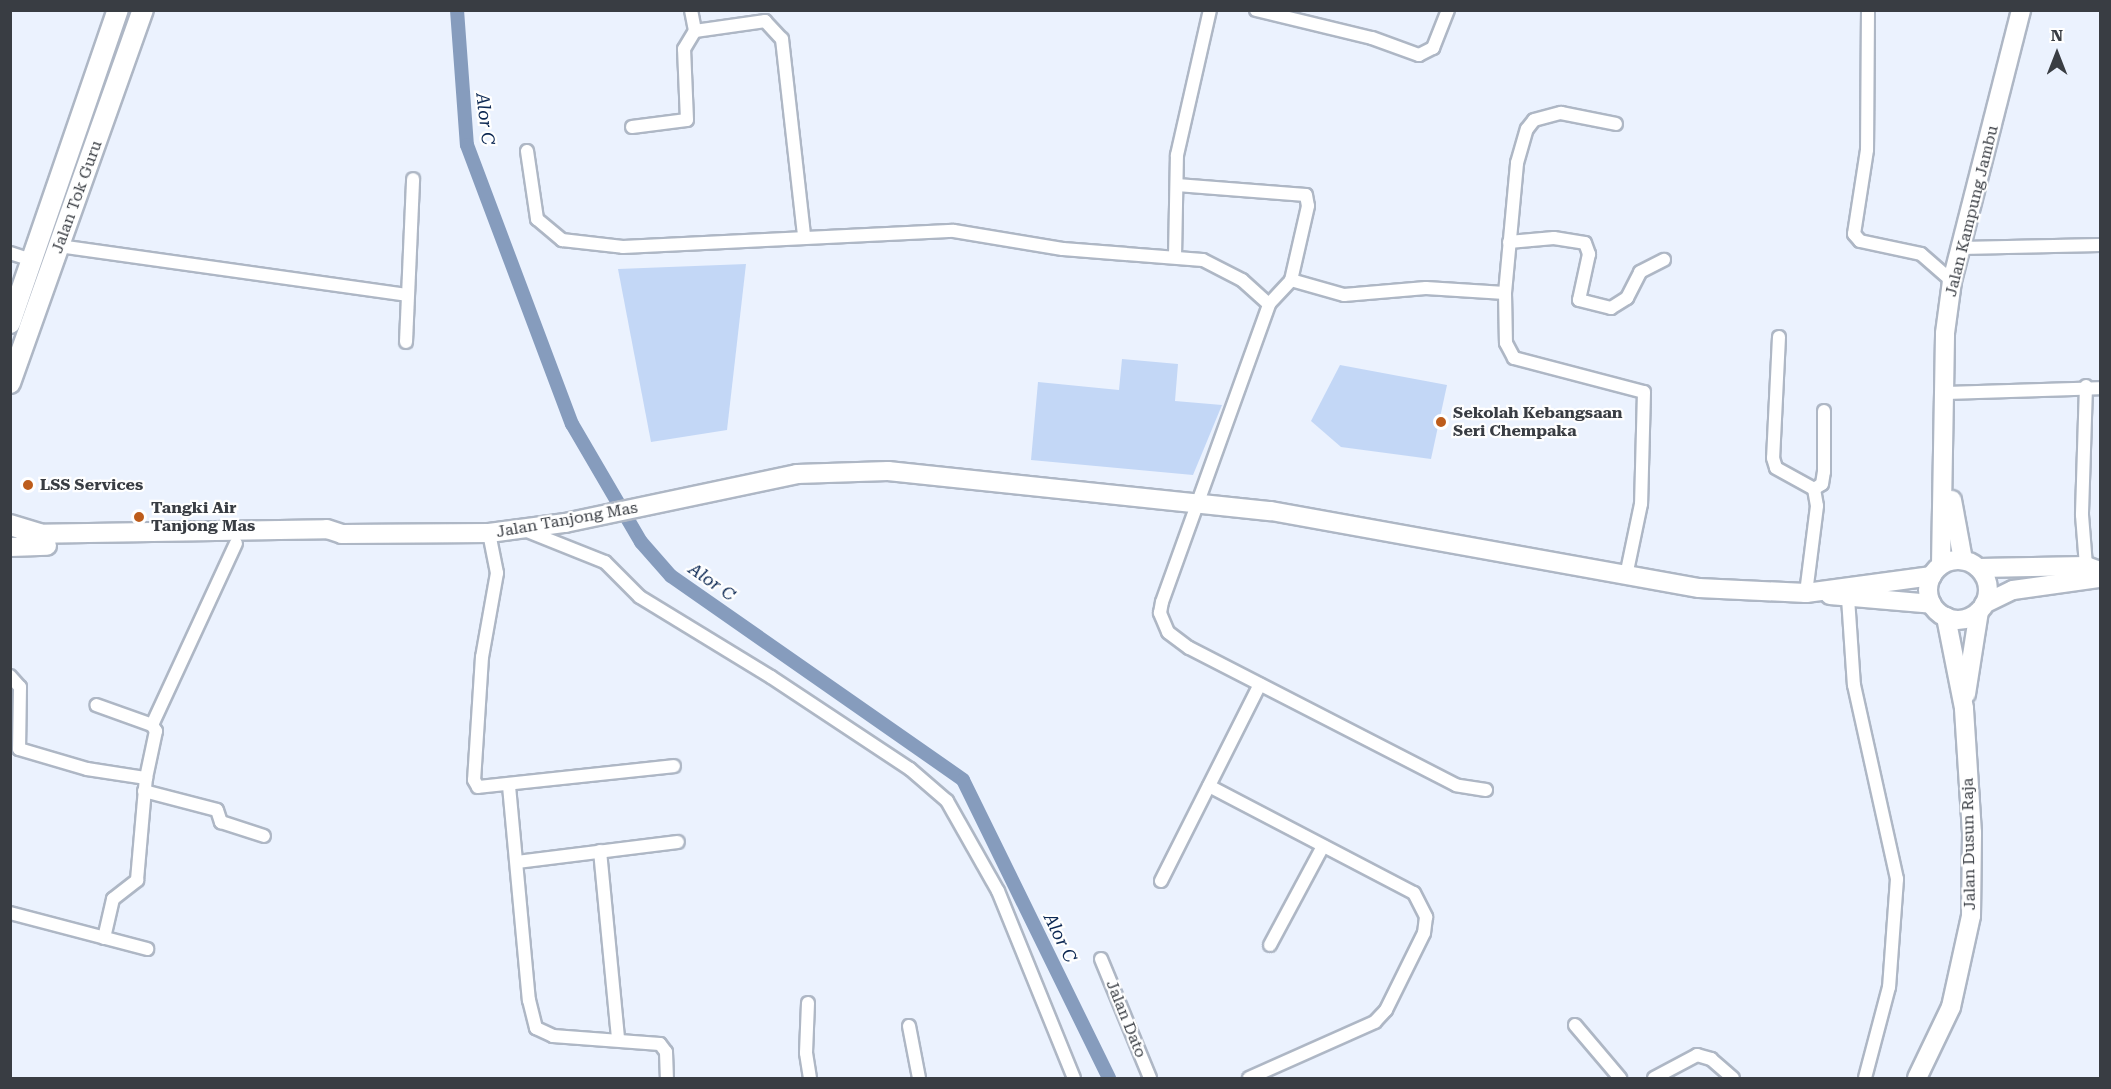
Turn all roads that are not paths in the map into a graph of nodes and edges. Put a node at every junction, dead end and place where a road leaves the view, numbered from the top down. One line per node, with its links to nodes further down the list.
1 (143, 10): 18 (main road, Jalan Tok Guru)
2 (691, 10): 9 (street)
3 (1210, 10): 14 (street)
4 (1256, 10): 5 (street)
5 (1448, 10)
6 (1868, 10): 25 (street)
7 (2021, 10): 19 (main road, Jalan Kampung Jambu)
8 (118, 11): 22 (main road, Jalan Tok Guru)
9 (694, 31): 11 (street); 15 (street)
10 (1616, 124): 16 (street)
11 (632, 127)
12 (527, 151): 15 (street)
13 (412, 179): 27 (street)
14 (1177, 185): 21 (street); 24 (street)
15 (804, 235): 21 (street)
16 (1509, 242): 23 (street); 26 (street)
17 (2100, 245): 19 (street)
18 (59, 246): 27 (street); 32 (main road, Jalan Tok Guru)
19 (1961, 248): 25 (main road, Jalan Kampung Jambu)
20 (10, 253): 22 (street)
21 (1175, 257): 28 (street)
22 (32, 260): 29 (main road, Jalan Tok Guru)
23 (1664, 260)
24 (1291, 280): 26 (street); 28 (street)
25 (1952, 281): 35 (main road, Jalan Kampung Jambu)
26 (1505, 293): 51 (street)
27 (407, 295): 31 (street)
28 (1269, 304): 39 (street)
29 (10, 323)
30 (1779, 337): 38 (street)
31 (406, 342)
32 (10, 383)
33 (2086, 386): 34 (street); 35 (street); 49 (street)
34 (2100, 388)
35 (1944, 393): 37 (main road, Jalan Kampung Jambu)
36 (1824, 411): 38 (street)
37 (1945, 450): 48 (main road, Jalan Kampung Jambu); 50 (main road, Jalan Kampung Jambu)
38 (1814, 489): 53 (street)
39 (1202, 501): 41 (main road, Jalan Tanjong Mas); 51 (main road, Jalan Tanjong Mas); 58 (street)
40 (10, 525): 44 (main road)
41 (523, 530): 42 (main road, Jalan Tanjong Mas); 86 (street)
42 (489, 533): 45 (main road, Jalan Tanjong Mas); 64 (street)
43 (10, 534): 44 (main road, Jalan Tanjong Mas)
44 (40, 534): 45 (main road, Jalan Tanjong Mas)
45 (342, 534): 46 (main road, Jalan Tanjong Mas)
46 (236, 543): 47 (main road, Jalan Tanjong Mas); 61 (street)
47 (10, 547)
48 (1971, 564): 49 (main road); 50 (main road); 55 (main road)
49 (2093, 568)
50 (1936, 571): 53 (main road); 56 (main road)
51 (1626, 576): 53 (main road, Jalan Tanjong Mas)
52 (2100, 578): 55 (main road)
53 (1806, 592): 54 (main road)
54 (1848, 598): 56 (main road); 92 (street)
55 (1982, 607): 56 (main road); 60 (main road, Jalan Dusun Raja)
56 (1939, 610): 60 (main road, Jalan Dusun Raja)
57 (10, 676): 63 (street)
58 (1260, 684): 65 (street); 66 (street)
59 (96, 705): 61 (street)
60 (1964, 708): 93 (main road, Jalan Dusun Raja)
61 (152, 725): 63 (street)
62 (674, 766): 64 (street)
63 (146, 778): 67 (street)
64 (509, 786): 72 (street)
65 (1209, 786): 70 (street); 73 (street)
66 (1486, 790)
67 (144, 791): 68 (street); 75 (street)
68 (264, 836)
69 (678, 842): 71 (street)
70 (1323, 846): 76 (street); 88 (street)
71 (600, 851): 72 (street); 82 (street)
72 (517, 862): 82 (street)
73 (1161, 881)
74 (10, 913): 75 (street)
75 (104, 938): 77 (street)
76 (1270, 945)
77 (147, 949)
78 (1101, 958): 87 (street, Jalan Dato)
79 (808, 1004): 84 (street)
80 (1575, 1025): 89 (street)
81 (909, 1026): 85 (street)
82 (618, 1038): 83 (street)
83 (667, 1078)
84 (810, 1078)
85 (919, 1078)
86 (1074, 1078)
87 (1150, 1078)
88 (1249, 1078)
89 (1620, 1078)
90 (1654, 1078): 91 (street)
91 (1733, 1078)
92 (1865, 1078)
93 (1917, 1078)

